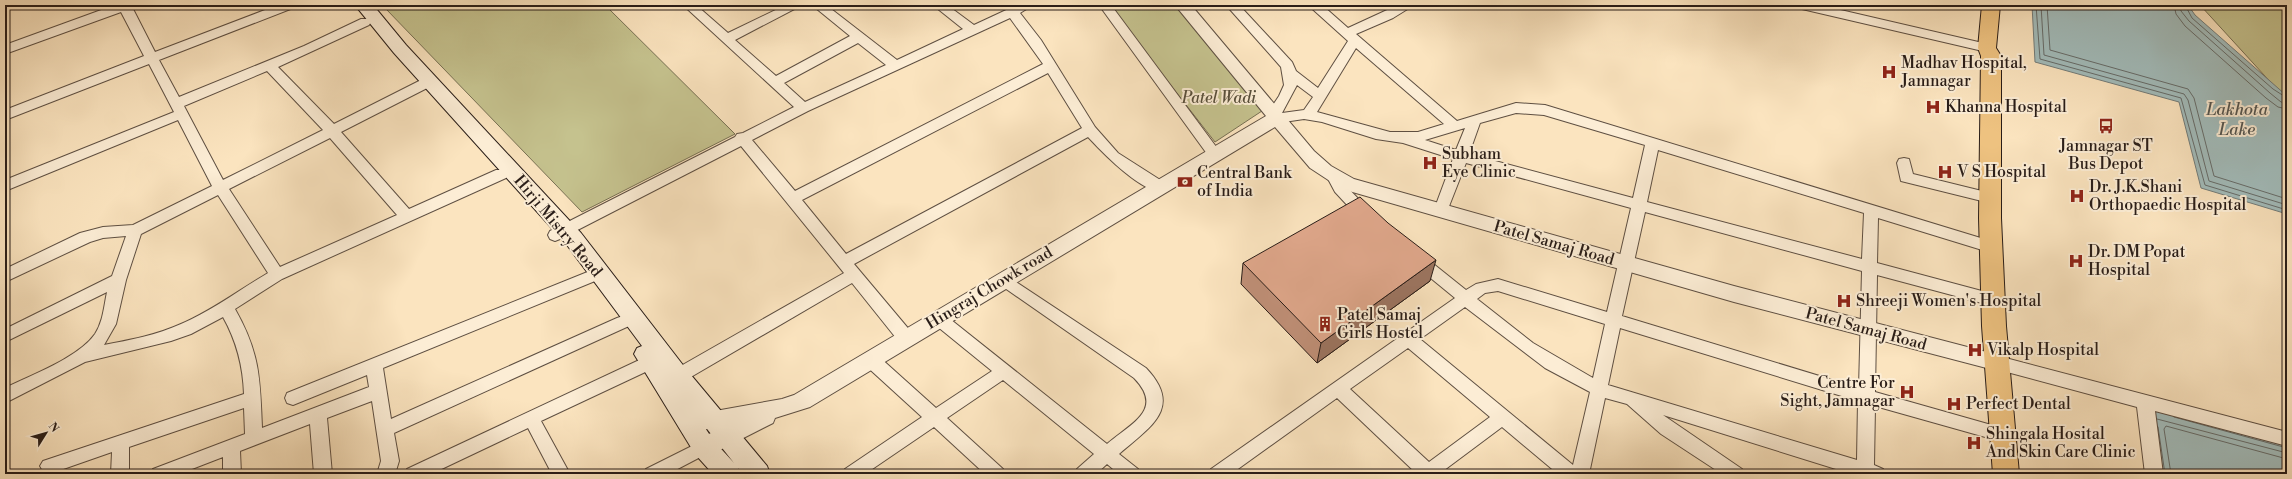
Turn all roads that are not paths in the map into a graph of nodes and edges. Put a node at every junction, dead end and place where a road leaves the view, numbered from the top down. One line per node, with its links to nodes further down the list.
1 (125, 5): 23 (street); 25 (street)
2 (289, 5): 25 (street)
3 (352, 5): 18 (main road, Hirji Mistry Road)
4 (689, 5): 22 (street)
5 (796, 5): 22 (street)
6 (818, 5): 21 (street)
7 (939, 5): 19 (street)
8 (1026, 5): 17 (street)
9 (1105, 5): 45 (street)
10 (1183, 5): 37 (street, Patel Samaj Road)
11 (1232, 5): 29 (street)
12 (1314, 5): 20 (street)
13 (1408, 5): 20 (street)
14 (1802, 5): 24 (street)
15 (1991, 5): 24 (main road)
16 (2005, 5): 24 (main road)
17 (1012, 12): 19 (street); 28 (street)
18 (364, 14): 27 (street); 31 (main road, Hirji Mistry Road)
19 (972, 29): 26 (street)
20 (1351, 36): 32 (street); 39 (street)
21 (859, 37): 26 (street); 30 (street)
22 (726, 39): 30 (street)
23 (5, 50)
24 (1989, 52): 53 (main road)
25 (152, 58): 34 (street); 35 (street)
26 (894, 64): 33 (street)
27 (269, 66): 34 (street); 41 (street)
28 (1050, 66): 40 (street); 54 (street)
29 (1292, 74): 32 (street); 37 (street)
30 (775, 82): 33 (street)
31 (425, 84): 41 (street); 48 (main road, Hirji Mistry Road); 61 (main road, Hirji Mistry Road)
32 (1320, 96): 36 (street)
33 (803, 108): 42 (street)
34 (178, 109): 50 (street); 51 (street)
35 (5, 115)
36 (1308, 115): 37 (street); 43 (street)
37 (1275, 116): 45 (street, Hingraj Chowk road); 49 (street, Patel Samaj Road)
38 (1475, 119): 39 (street); 44 (street); 46 (street)
39 (1455, 126): 43 (street)
40 (1090, 130): 52 (street); 66 (street)
41 (333, 132): 51 (street); 58 (street)
42 (742, 137): 54 (street); 61 (street)
43 (1406, 139): 46 (street)
44 (1652, 144): 55 (street); 57 (street)
45 (1215, 155): 52 (street, Hingraj Chowk road)
46 (1461, 157): 55 (street); 56 (street)
47 (1904, 163): 53 (street)
48 (501, 174): 58 (street); 61 (main road, Hirji Mistry Road)
49 (1334, 177): 56 (street, Patel Samaj Road); 59 (street)
50 (5, 186)
51 (220, 187): 60 (street); 67 (street)
52 (1160, 187): 71 (street, Hingraj Chowk road)
53 (1990, 198): 62 (main road)
54 (792, 199): 66 (street)
55 (1638, 205): 64 (street); 65 (street)
56 (1441, 210): 64 (street, Patel Samaj Road)
57 (1871, 211): 62 (street); 65 (street)
58 (406, 215): 67 (street)
59 (1377, 226)
60 (135, 231): 68 (street); 70 (street)
61 (560, 232): 69 (main road, Hirji Mistry Road); 88 (main road, Hirji Mistry Road)
62 (1992, 247): 73 (main road)
63 (1406, 250): 72 (street)
64 (1625, 264): 76 (street); 78 (street, Patel Samaj Road)
65 (1870, 267): 73 (street); 78 (street)
66 (849, 268): 80 (street); 88 (street)
67 (277, 274): 74 (street)
68 (5, 276)
69 (590, 277): 77 (main road, Hirji Mistry Road); 86 (street)
70 (118, 280): 79 (street); 82 (street)
71 (1004, 280): 75 (street, Hingraj Chowk road); 111 (street)
72 (1467, 299): 76 (street); 81 (street); 90 (street)
73 (1993, 300): 85 (main road)
74 (226, 308): 82 (street); 95 (street)
75 (939, 319): 80 (street, Hingraj Chowk road); 87 (street)
76 (1613, 320): 90 (street); 93 (street)
77 (624, 322): 84 (main road, Hirji Mistry Road); 104 (street)
78 (1868, 330): 85 (street, Patel Samaj Road); 93 (street)
79 (5, 336)
80 (906, 338): 83 (street, Hingraj Chowk road)
81 (1410, 339): 89 (street); 99 (street)
82 (82, 356): 92 (street)
83 (871, 360): 101 (street); 103 (street, Hingraj Chowk road)
84 (650, 362): 100 (street); 102 (main road, Hirji Mistry Road)
85 (1998, 363): 97 (street); 105 (main road)
86 (374, 365): 91 (street); 94 (street)
87 (1004, 371): 101 (street); 111 (street)
88 (678, 376): 103 (main road, Hirji Mistry Road)
89 (1338, 389): 129 (street); 130 (street)
90 (1599, 389): 96 (street); 132 (street)
91 (378, 391): 98 (street); 104 (street)
92 (5, 396)
93 (1866, 397): 105 (street); 115 (street)
94 (293, 398)
95 (251, 399): 106 (street); 108 (street)
96 (1631, 399): 113 (street); 115 (street)
97 (2145, 402): 107 (street); 135 (street)
98 (318, 414): 106 (street); 119 (street)
99 (1503, 417): 130 (street); 131 (street)
100 (531, 418): 114 (street); 121 (street)
101 (934, 418): 125 (street); 126 (street)
102 (688, 422): 103 (street); 110 (main road, Hirji Mistry Road)
103 (720, 428): 110 (street, Hingraj Chowk road); 124 (main road, Hirji Mistry Road)
104 (384, 430): 120 (street)
105 (2003, 435): 134 (main road)
106 (254, 438): 109 (street)
107 (2287, 439)
108 (121, 442): 112 (street); 116 (street)
109 (231, 446): 117 (street); 118 (street)
110 (704, 447): 122 (street); 123 (main road, Hirji Mistry Road)
111 (1106, 453): 127 (street); 128 (street)
112 (49, 466)
113 (1720, 469): 133 (street)
114 (422, 472)
115 (1869, 473)
116 (120, 474)
117 (159, 474)
118 (232, 474)
119 (323, 474)
120 (386, 474)
121 (561, 474)
122 (652, 474)
123 (729, 474)
124 (758, 474)
125 (851, 474)
126 (997, 474)
127 (1083, 474)
128 (1132, 474)
129 (1217, 474)
130 (1428, 474)
131 (1571, 474)
132 (1580, 474)
133 (1736, 474)
134 (2006, 474)
135 (2154, 474)

